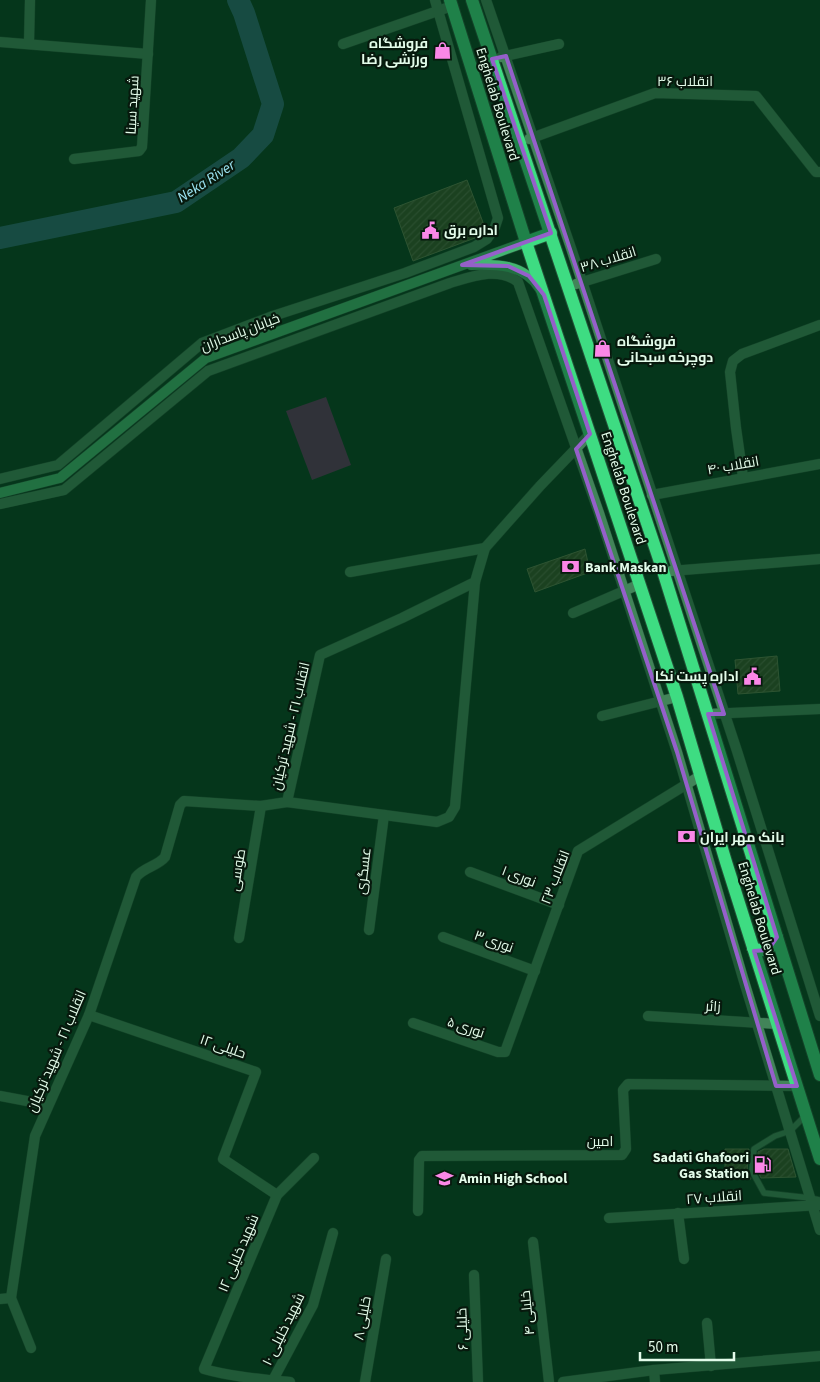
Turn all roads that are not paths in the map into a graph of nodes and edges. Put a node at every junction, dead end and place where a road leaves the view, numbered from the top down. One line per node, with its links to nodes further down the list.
1 (30, 0): 9 (street)
2 (151, 0): 12 (street, شهید سینا)
3 (435, 0): 7 (street)
4 (475, 0): 14 (main road, Enghelab Boulevard)
5 (486, 0): 13 (street)
6 (451, 3): 7 (street); 19 (main road, Enghelab Boulevard)
7 (438, 11): 10 (street); 30 (street)
8 (0, 42): 9 (street)
9 (29, 43): 12 (street)
10 (343, 44)
11 (558, 44): 13 (street)
12 (148, 54): 16 (street, شهید سینا)
13 (506, 56): 14 (street); 15 (street)
14 (492, 59): 15 (main road, Enghelab Boulevard)
15 (527, 140): 17 (street, انقلاب ۳۶); 18 (main road, Enghelab Boulevard); 22 (street)
16 (74, 159)
17 (820, 172)
18 (551, 233): 19 (main road); 23 (main road, Enghelab Boulevard)
19 (526, 242): 21 (main road, خیابان پاسداران); 24 (main road, Enghelab Boulevard)
20 (656, 259): 22 (street, انقلاب ۳۸)
21 (462, 265): 24 (main road); 31 (main road, خیابان پاسداران)
22 (581, 282): 23 (street, انقلاب ۳۸); 32 (street)
23 (568, 286): 37 (main road, Enghelab Boulevard)
24 (544, 295): 26 (main road, Enghelab Boulevard)
25 (820, 326): 29 (street)
26 (590, 434): 27 (street); 40 (main road, Enghelab Boulevard)
27 (576, 449): 33 (street); 34 (street); 41 (street)
28 (820, 464): 29 (street, انقلاب ۴۰)
29 (743, 477): 32 (street, انقلاب ۴۰)
30 (0, 479)
31 (0, 493)
32 (652, 495): 36 (street)
33 (0, 504)
34 (485, 548): 38 (street); 39 (street)
35 (820, 559): 36 (street)
36 (677, 570): 37 (street); 47 (street)
37 (663, 571): 46 (main road, Enghelab Boulevard)
38 (350, 572)
39 (476, 582): 51 (street, انقلاب ۲۱ - شهید ترکیان); 53 (street)
40 (640, 584): 41 (street); 43 (main road, Enghelab Boulevard)
41 (624, 590): 42 (street); 44 (street)
42 (572, 613)
43 (677, 697): 44 (street); 49 (main road, Enghelab Boulevard)
44 (660, 701): 48 (street); 50 (street)
45 (820, 710): 47 (street)
46 (708, 714): 47 (street); 59 (main road, Enghelab Boulevard)
47 (724, 714): 64 (street)
48 (602, 716)
49 (700, 776): 50 (street, انقلاب ۲۳); 60 (main road, Enghelab Boulevard)
50 (686, 784): 55 (street, انقلاب ۲۳); 66 (street)
51 (287, 802): 52 (street, انقلاب ۲۱ - شهید ترکیان); 53 (street)
52 (261, 806): 58 (street, طوسی); 62 (street, انقلاب ۲۱ - شهید ترکیان)
53 (384, 815): 56 (street, عسگری)
54 (470, 872): 55 (street, نوری ۱)
55 (559, 905): 61 (street, انقلاب ۲۳)
56 (369, 930)
57 (443, 937): 61 (street, نوری ۳)
58 (239, 938)
59 (777, 938): 60 (main road); 69 (main road, Enghelab Boulevard)
60 (753, 948): 67 (main road, Enghelab Boulevard)
61 (535, 971): 68 (street, انقلاب ۲۳)
62 (89, 1014): 73 (street, انقلاب ۲۱ - شهید ترکیان); 78 (street, حلیلی ۱۲)
63 (648, 1016): 66 (street, زائر)
64 (820, 1016)
65 (412, 1022): 68 (street, نوری ۵)
66 (757, 1023): 67 (street, زائر); 70 (street)
67 (777, 1024): 71 (main road, Enghelab Boulevard)
68 (507, 1046)
69 (820, 1075)
70 (776, 1086): 71 (street, امین); 75 (street); 80 (street, امین)
71 (797, 1086): 74 (main road, Enghelab Boulevard)
72 (0, 1096): 73 (street)
73 (48, 1105): 89 (street, انقلاب ۲۱ - شهید ترکیان)
74 (806, 1115): 75 (lane); 77 (main road, Enghelab Boulevard)
75 (790, 1131): 79 (street); 79 (lane)
76 (314, 1158): 78 (street, شهید خلیلی ۱۲)
77 (820, 1159)
78 (277, 1195): 96 (street, شهید خلیلی ۱۲)
79 (816, 1202): 81 (street, انقلاب ۲۷); 83 (street)
80 (418, 1211)
81 (678, 1213): 82 (street, انقلاب ۲۷); 87 (street)
82 (609, 1218)
83 (820, 1230)
84 (333, 1233): 96 (street, شهید خلیلی ۱۰)
85 (533, 1242): 100 (street, خلیلی ۴)
86 (386, 1259): 98 (street, خلیلی ۸)
87 (684, 1259)
88 (474, 1275): 99 (street, خلیلی ۶)
89 (11, 1298): 90 (street); 92 (street)
90 (0, 1299)
91 (707, 1323): 94 (street)
92 (31, 1348)
93 (820, 1356): 94 (street)
94 (711, 1366): 95 (street)
95 (654, 1370): 101 (street); 102 (street)
96 (273, 1380): 97 (street)
97 (290, 1382)
98 (365, 1382)
99 (478, 1382)
100 (549, 1382)
101 (563, 1382)
102 (655, 1382)

